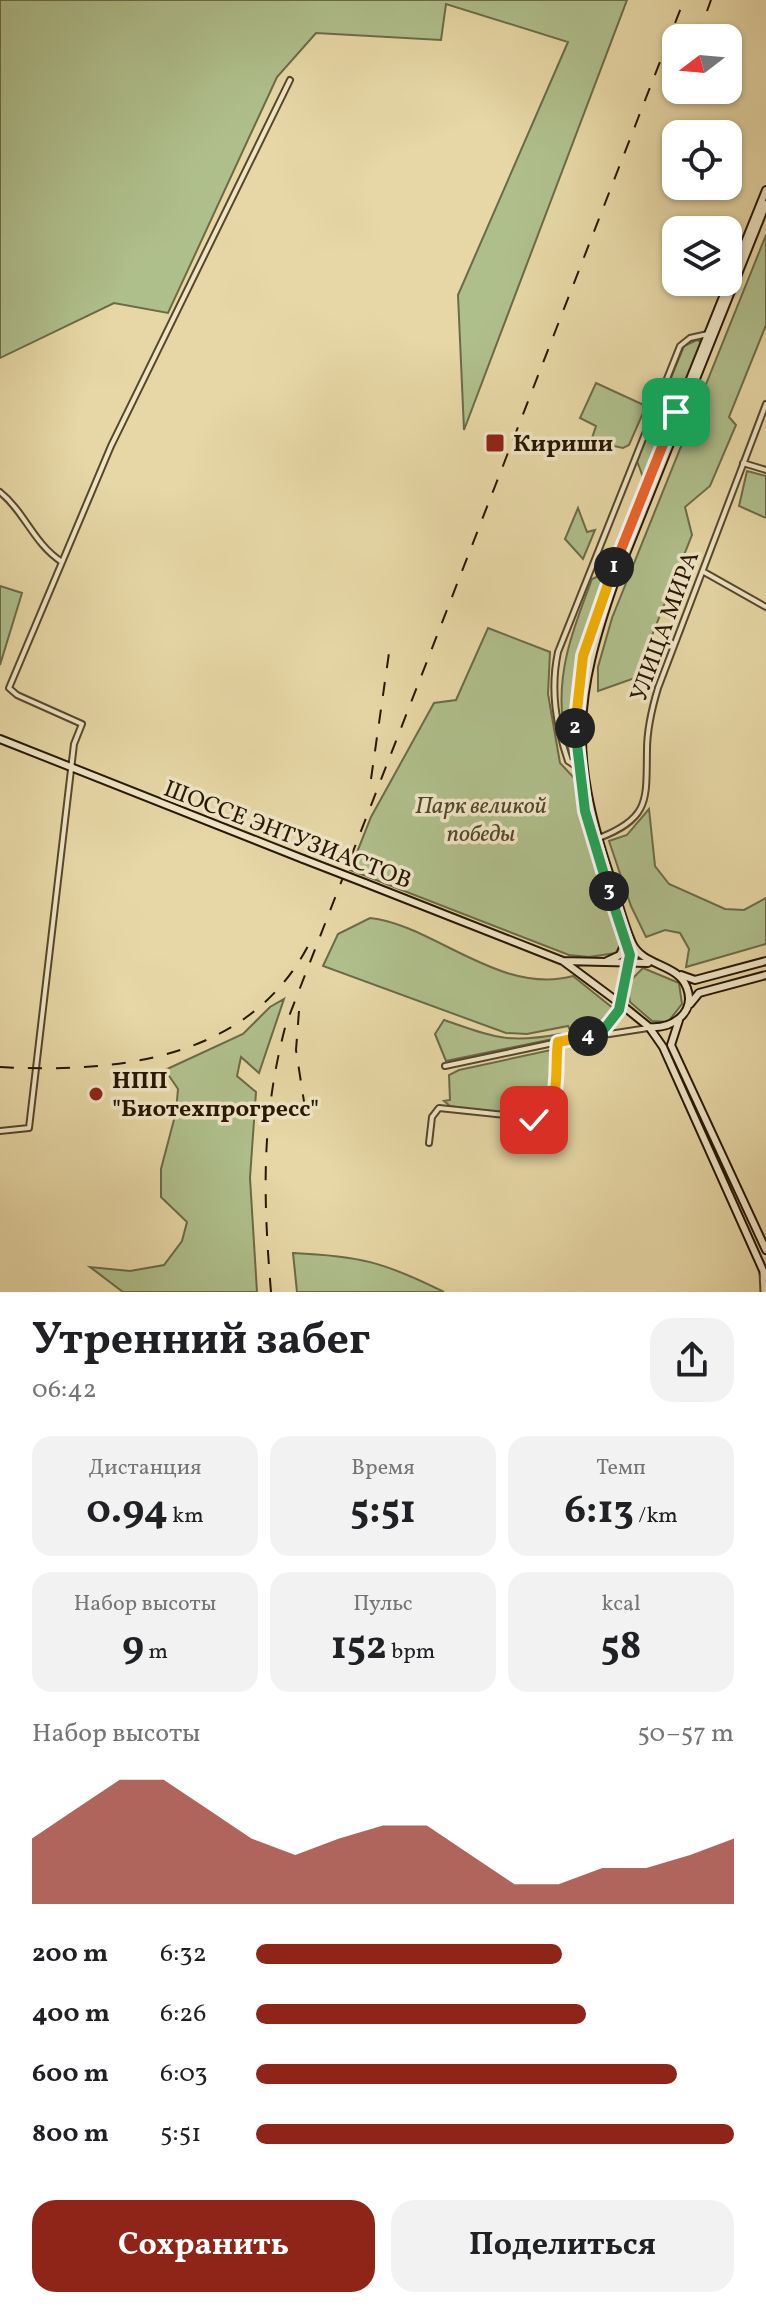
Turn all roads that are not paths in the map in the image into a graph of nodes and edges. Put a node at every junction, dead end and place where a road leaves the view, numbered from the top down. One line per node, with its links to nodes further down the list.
1 (290, 80): 9 (street)
2 (766, 190): 4 (main road)
3 (766, 204): 15 (main road)
4 (708, 334): 13 (main road); 13 (street)
5 (766, 404): 6 (street, УЛИЦА МИРА)
6 (743, 463): 7 (street); 10 (street, УЛИЦА МИРА)
7 (766, 470)
8 (0, 492): 9 (street)
9 (62, 562): 14 (street)
10 (704, 572): 11 (street); 15 (street, УЛИЦА МИРА)
11 (766, 607)
12 (0, 739): 14 (main road, ШОССЕ ЭНТУЗИАСТОВ)
13 (577, 767): 15 (main road)
14 (72, 768): 17 (main road, ШОССЕ ЭНТУЗИАСТОВ, bridge); 33 (street)
15 (595, 840): 16 (main road)
16 (628, 938): 19 (main road); 20 (main road); 22 (main road)
17 (563, 961): 19 (main road); 26 (main road)
18 (766, 961): 24 (main road)
19 (603, 962): 20 (main road)
20 (629, 963): 21 (main road); 23 (main road)
21 (648, 963): 22 (main road); 23 (main road)
22 (660, 965): 24 (main road)
23 (627, 974): 26 (main road)
24 (679, 974): 27 (main road)
25 (766, 975): 27 (main road)
26 (622, 1005): 29 (main road); 30 (street)
27 (688, 1007): 28 (main road)
28 (679, 1020): 29 (main road); 35 (main road)
29 (649, 1027): 30 (street); 36 (main road)
30 (594, 1034): 31 (street)
31 (558, 1042): 32 (street); 34 (street)
32 (445, 1066)
33 (0, 1131)
34 (429, 1143)
35 (766, 1250)
36 (762, 1264): 37 (main road); 38 (street)
37 (766, 1277)
38 (764, 1292)

